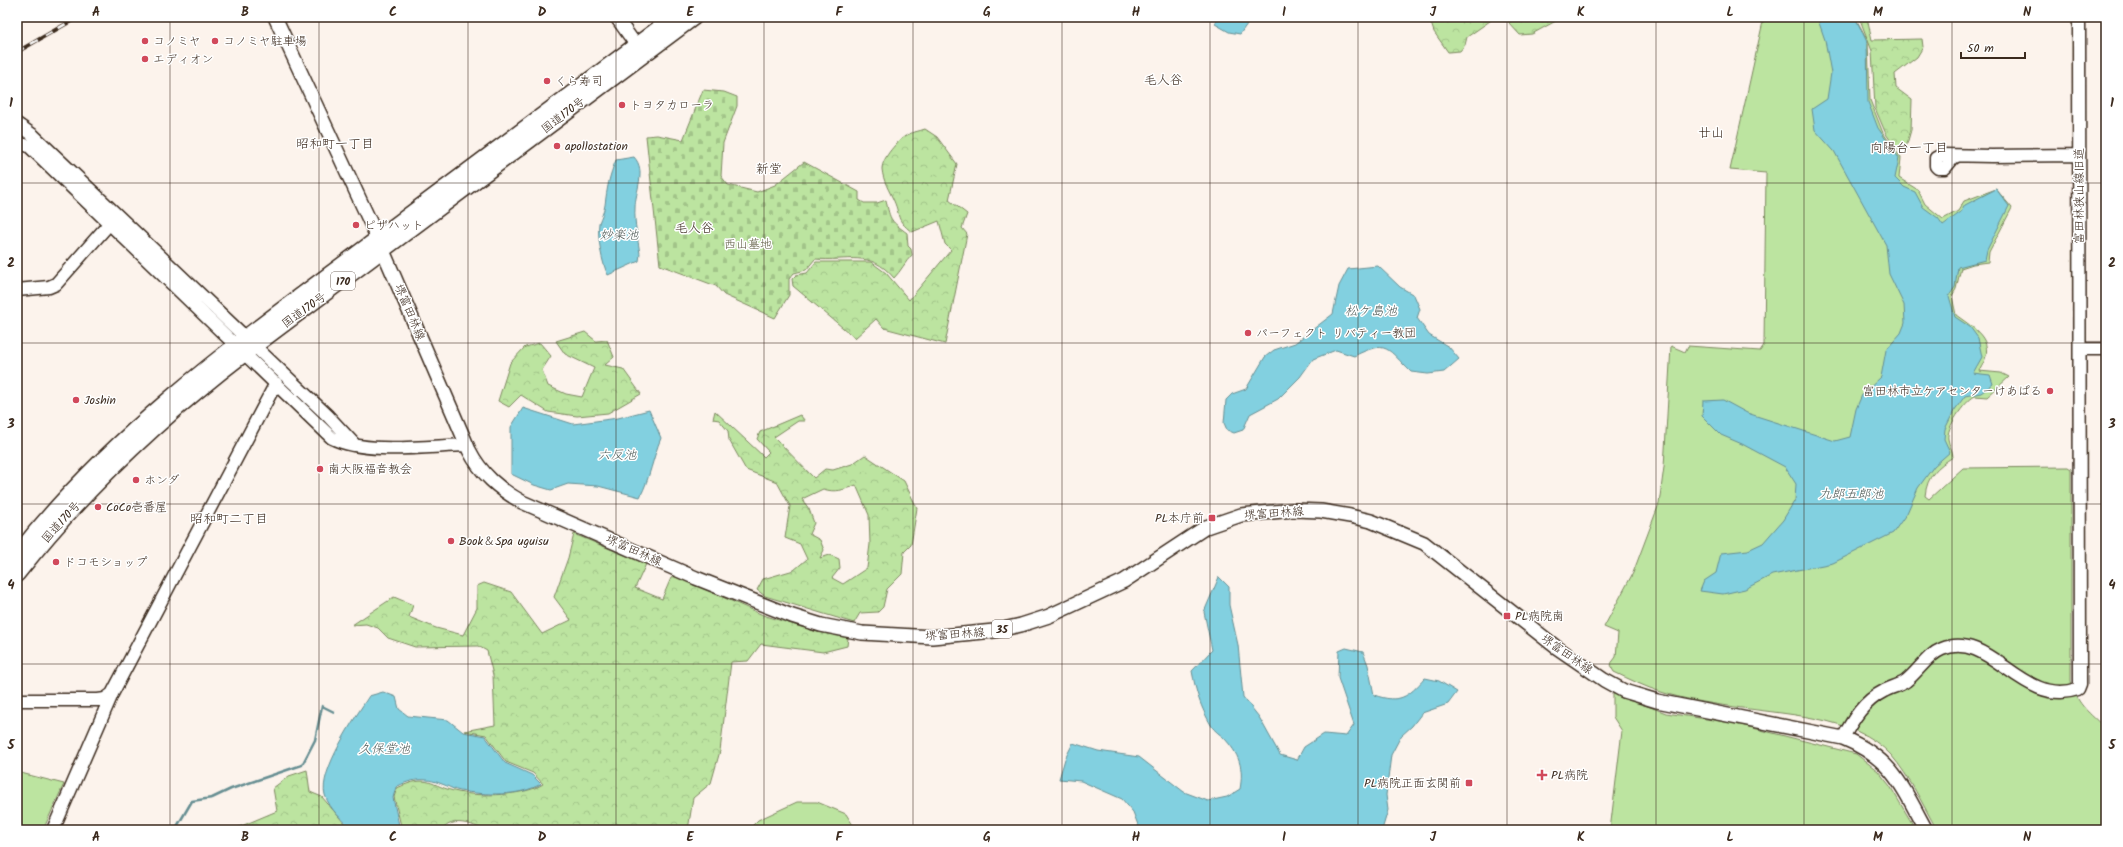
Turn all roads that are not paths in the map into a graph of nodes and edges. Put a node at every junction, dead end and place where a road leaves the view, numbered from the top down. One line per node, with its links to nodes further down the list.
1 (275, 17): 12 (main road, 堺富田林線 / 35)
2 (616, 17): 6 (street)
3 (674, 17): 6 (highway, 国道170号 / 170)
4 (694, 17): 6 (highway, 国道170号 / 170)
5 (2078, 17): 9 (street, 富田林狭山線旧道)
6 (639, 50): 12 (highway, 国道170号 / 170)
7 (17, 124): 14 (street)
8 (17, 143): 11 (street)
9 (2079, 155): 10 (street); 15 (street, 富田林狭山線旧道)
10 (1957, 156)
11 (109, 224): 13 (street); 14 (street)
12 (380, 244): 14 (highway, 国道170号 / 170); 19 (main road, 堺富田林線 / 35)
13 (17, 290)
14 (245, 346): 17 (street); 18 (street); 20 (highway, 国道170号 / 170); 21 (highway, 国道170号 / 170)
15 (2080, 349): 16 (street); 24 (street, 富田林狭山線旧道)
16 (2106, 349)
17 (276, 383): 18 (street); 22 (street)
18 (355, 445): 19 (street)
19 (467, 445): 24 (main road, 堺富田林線 / 35)
20 (17, 556)
21 (17, 574)
22 (112, 694): 23 (street); 25 (street)
23 (17, 700)
24 (1842, 738): 26 (main road, 堺富田林線 / 35)
25 (53, 830)
26 (1926, 830)

